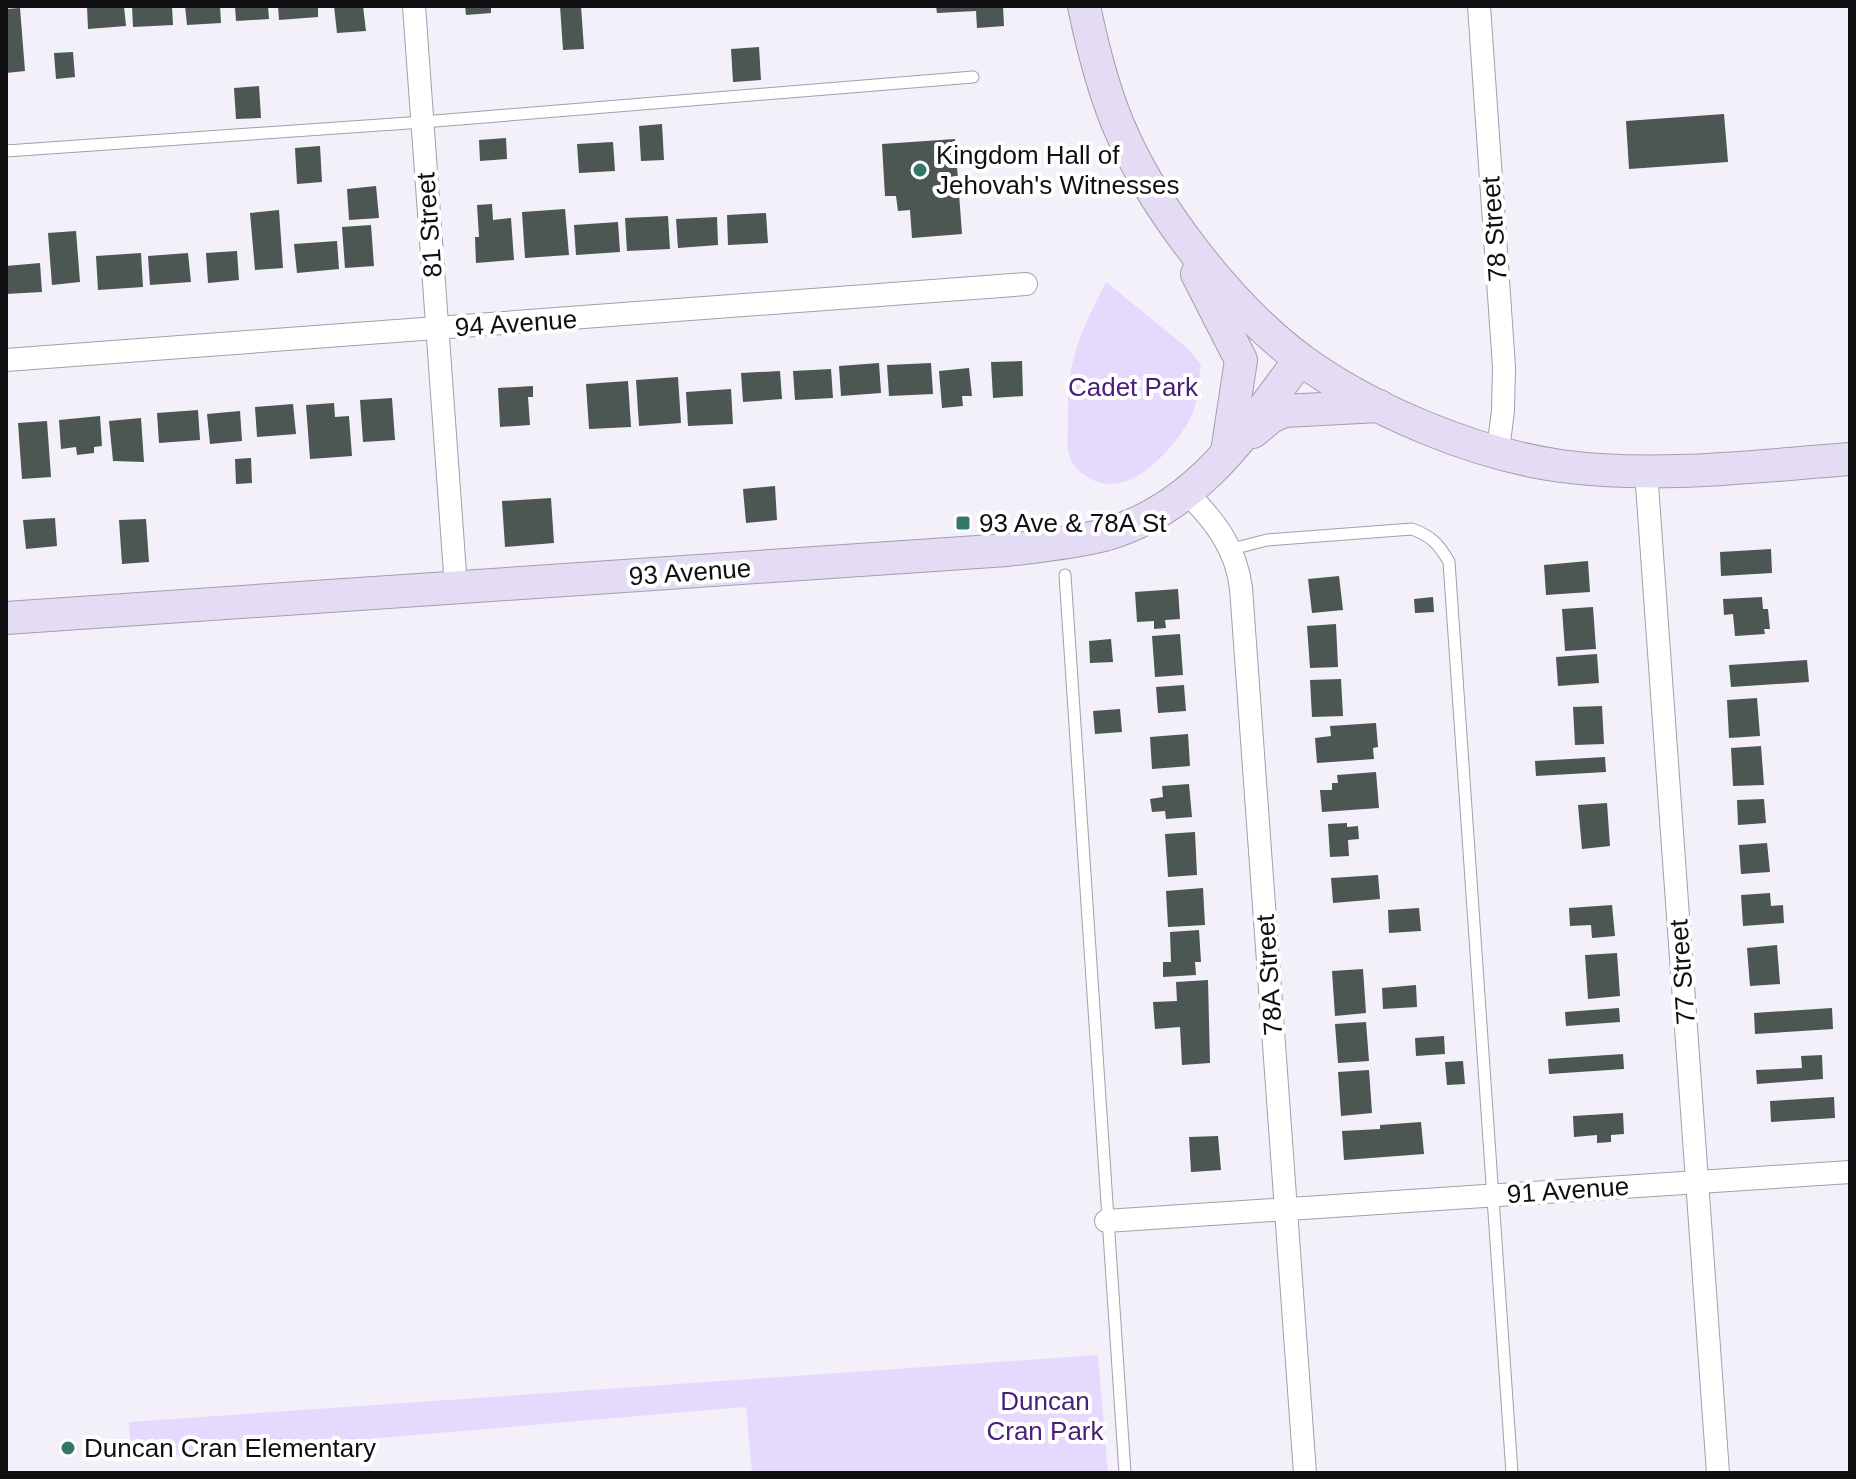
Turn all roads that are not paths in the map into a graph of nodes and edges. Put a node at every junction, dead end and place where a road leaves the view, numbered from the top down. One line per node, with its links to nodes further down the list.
1 (414, 6): 5 (street, 81 Street)
2 (1084, 6): 7 (main road)
3 (1479, 6): 13 (street, 78 Street)
4 (973, 77): 5 (lane)
5 (423, 122): 6 (lane); 9 (street, 81 Street)
6 (6, 151)
7 (1166, 213): 10 (main road); 14 (main road)
8 (1026, 284): 9 (street, 94 Avenue)
9 (436, 329): 11 (street, 94 Avenue); 20 (street, 81 Street)
10 (1300, 359): 12 (main road); 14 (main road, 93 Avenue)
11 (6, 360)
12 (1379, 406): 13 (main road); 14 (main road)
13 (1498, 451): 16 (main road)
14 (1227, 455): 17 (main road, 93 Avenue)
15 (1850, 459): 16 (main road)
16 (1646, 471): 23 (street, 77 Street)
17 (1187, 493): 18 (street, 78A Street); 20 (main road, 93 Avenue)
18 (1232, 549): 24 (lane); 25 (street, 78A Street)
19 (1065, 575): 26 (lane)
20 (456, 587): 21 (main road, 93 Avenue)
21 (6, 618)
22 (1850, 1172): 23 (street, 91 Avenue)
23 (1697, 1181): 24 (street, 91 Avenue); 30 (street, 77 Street)
24 (1493, 1195): 25 (street, 91 Avenue); 29 (lane)
25 (1285, 1210): 26 (street, 91 Avenue); 28 (street, 78A Street)
26 (1106, 1221): 27 (lane)
27 (1125, 1473)
28 (1305, 1473)
29 (1512, 1473)
30 (1718, 1473)

